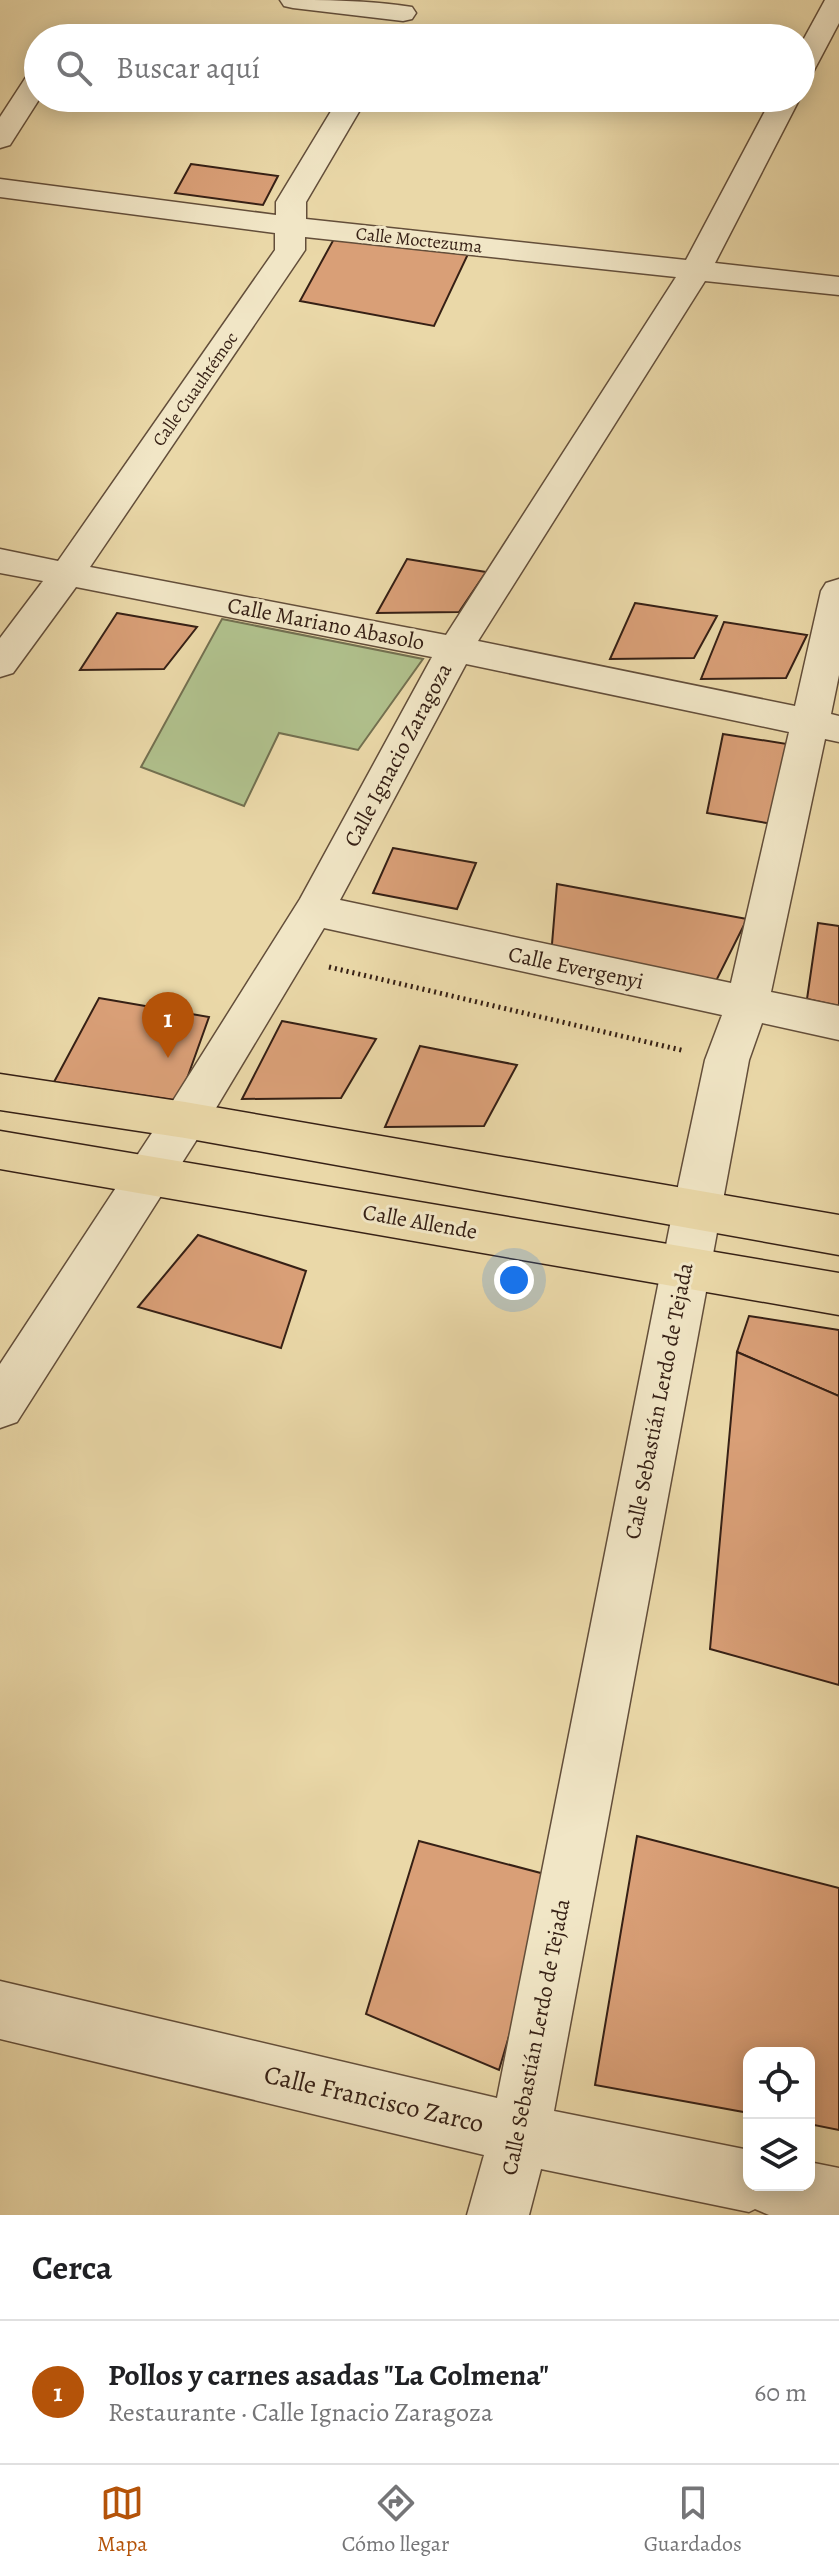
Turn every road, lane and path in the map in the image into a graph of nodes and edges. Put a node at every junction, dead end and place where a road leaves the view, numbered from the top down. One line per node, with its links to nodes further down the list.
1 (293, 0): 3 (street)
2 (838, 0): 4 (street)
3 (406, 7)
4 (815, 44)
5 (24, 102): 8 (street)
6 (345, 112): 10 (street, Calle Cuauhtémoc)
7 (779, 112): 11 (street, Calle Ignacio Zaragoza)
8 (0, 139)
9 (0, 188): 10 (street, Calle Moctezuma)
10 (291, 226): 11 (street, Calle Moctezuma); 14 (street, Calle Cuauhtémoc)
11 (696, 270): 12 (street, Calle Moctezuma); 16 (street, Calle Ignacio Zaragoza)
12 (839, 286)
13 (0, 561): 14 (street, Calle Mariano Abasolo)
14 (67, 574): 16 (street, Calle Mariano Abasolo); 17 (street, Calle Cuauhtémoc)
15 (839, 591): 18 (street, Calle Sebastián Lerdo de Tejada)
16 (455, 649): 18 (street, Calle Mariano Abasolo); 19 (street, Calle Ignacio Zaragoza)
17 (0, 664)
18 (825, 726): 21 (street, Calle Sebastián Lerdo de Tejada)
19 (314, 910): 20 (street, Calle Ignacio Zaragoza); 21 (street, Calle Evergenyi)
20 (285, 957): 23 (path); 25 (street, Calle Ignacio Zaragoza)
21 (747, 1005): 22 (street, Calle Evergenyi); 23 (street, Calle Sebastián Lerdo de Tejada)
22 (839, 1023)
23 (727, 1060): 28 (street, Calle Sebastián Lerdo de Tejada)
24 (0, 1092): 25 (main road)
25 (185, 1120): 27 (street, Calle Ignacio Zaragoza); 28 (main road)
26 (0, 1150): 27 (main road, Calle Allende)
27 (149, 1175): 30 (main road, Calle Allende); 32 (street, Calle Ignacio Zaragoza)
28 (696, 1210): 29 (main road); 30 (street, Calle Sebastián Lerdo de Tejada)
29 (839, 1235)
30 (684, 1267): 31 (main road, Calle Allende); 34 (street, Calle Sebastián Lerdo de Tejada)
31 (839, 1294)
32 (0, 1406)
33 (0, 2010): 34 (street, Calle Francisco Zarco)
34 (520, 2134): 35 (street, Calle Francisco Zarco); 38 (street, Calle Sebastián Lerdo de Tejada)
35 (743, 2180)
36 (800, 2191): 37 (street)
37 (839, 2199)
38 (498, 2215)

